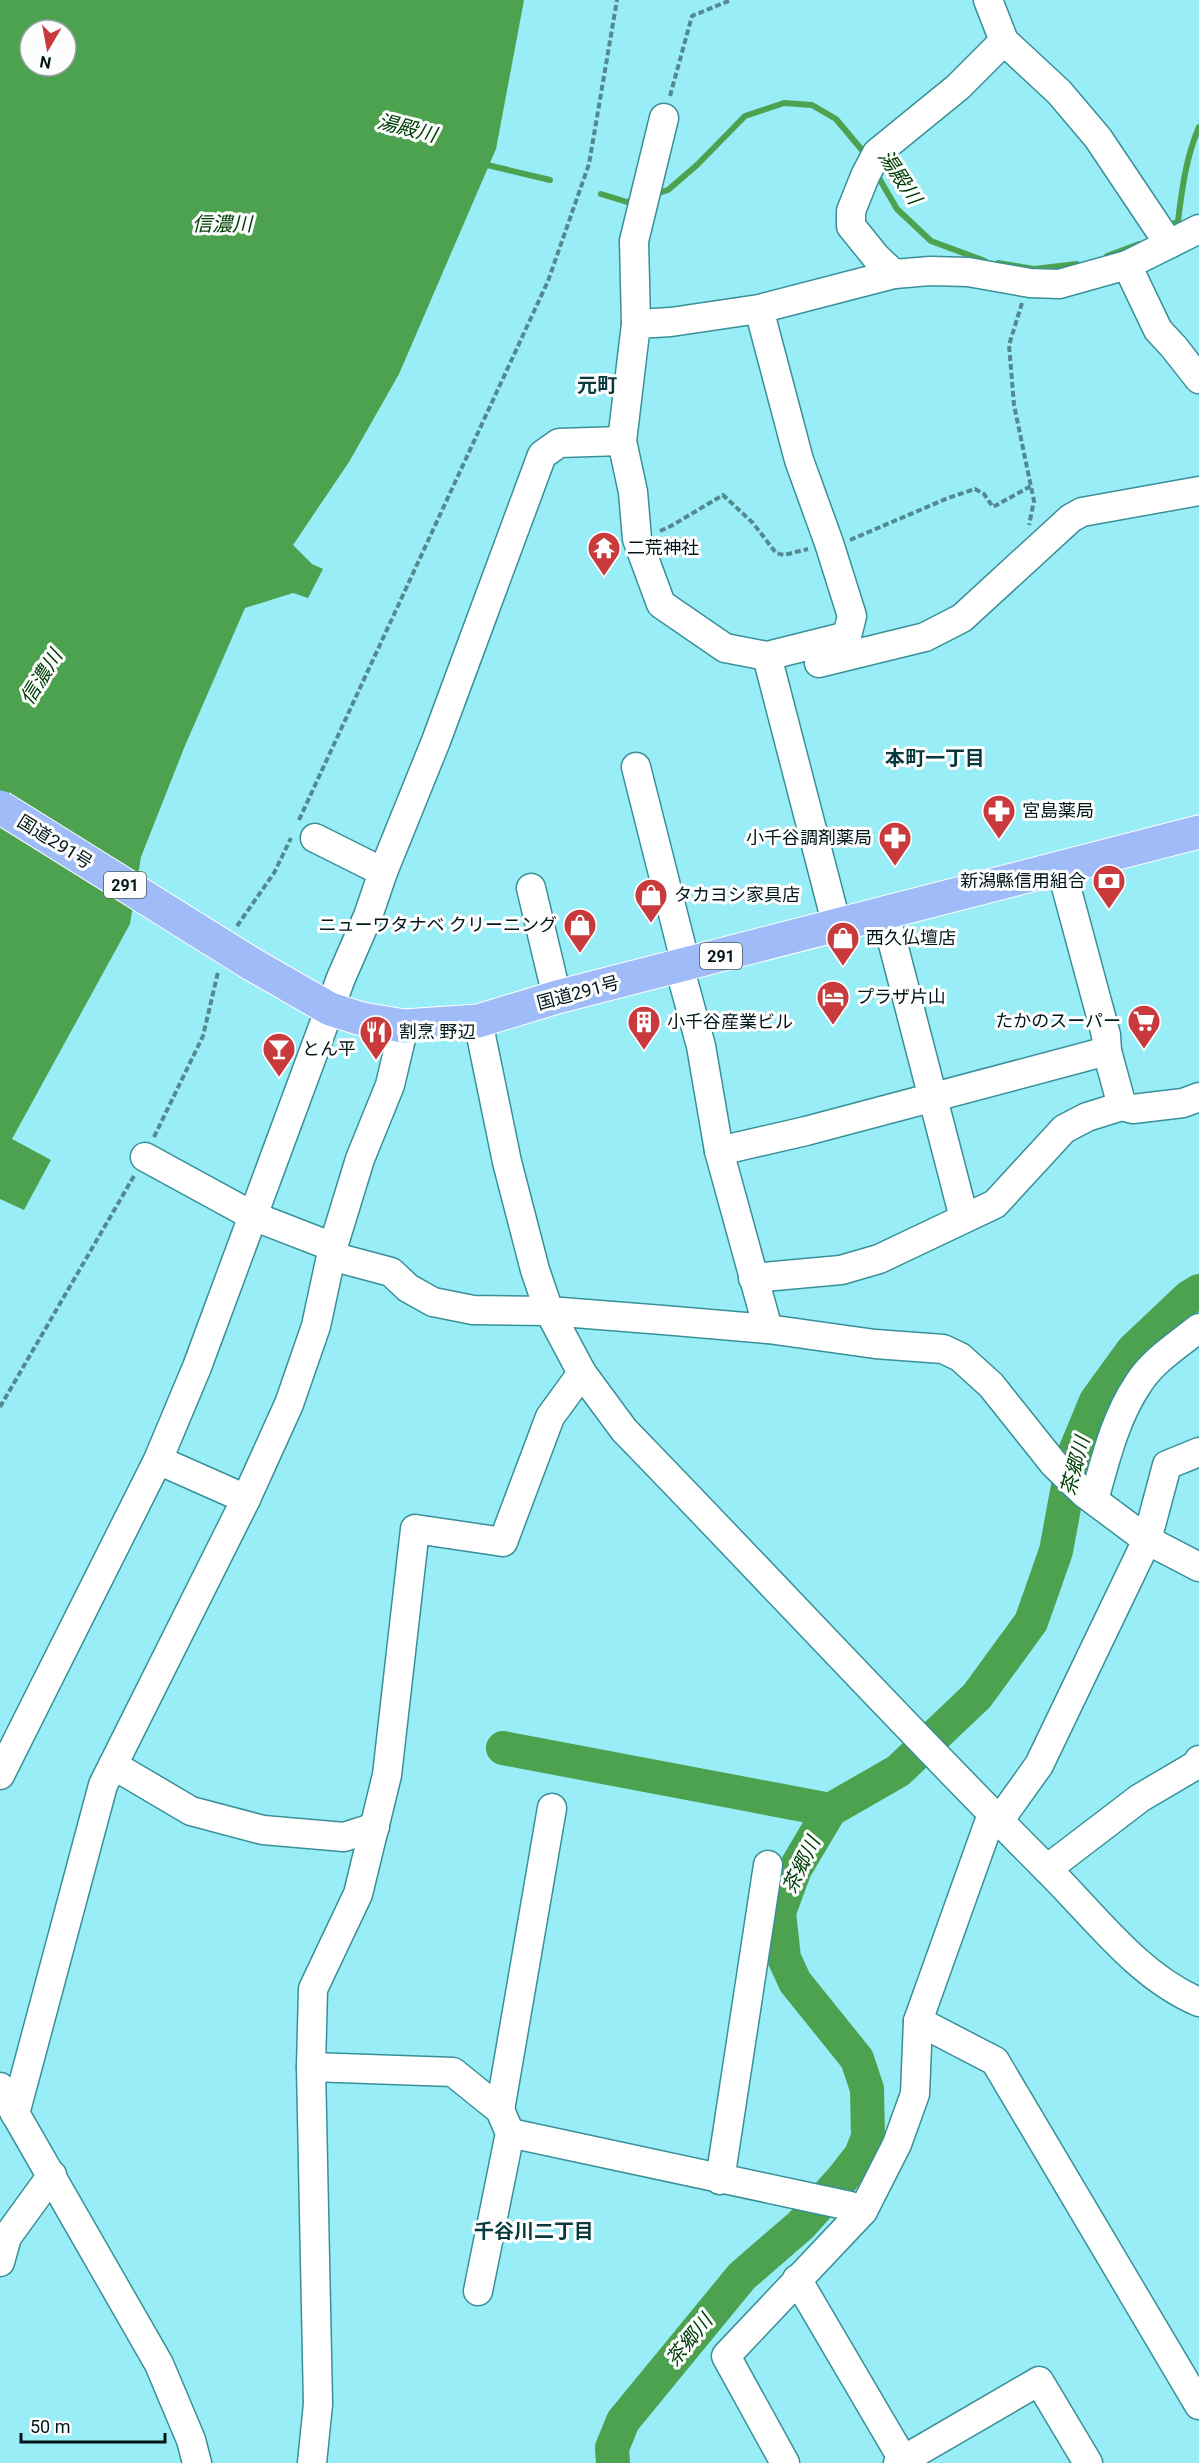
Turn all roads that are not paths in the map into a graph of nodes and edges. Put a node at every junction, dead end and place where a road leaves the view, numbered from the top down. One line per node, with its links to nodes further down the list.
1 (988, 0): 2 (street)
2 (1004, 41): 5 (street); 7 (street)
3 (664, 118): 9 (street)
4 (1199, 229): 5 (street)
5 (1164, 237): 6 (street)
6 (1127, 265): 7 (street); 10 (street)
7 (894, 274): 8 (street)
8 (759, 309): 9 (street); 13 (street)
9 (636, 324): 11 (street)
10 (1199, 379)
11 (622, 441): 13 (street); 19 (street)
12 (1199, 491): 13 (street)
13 (769, 665): 22 (street)
14 (636, 767): 23 (street)
15 (0, 807): 25 (highway, 国道291号 / 291, bridge)
16 (303, 830): 19 (street)
17 (1199, 832): 18 (highway, 国道291号 / 291)
18 (1061, 868): 21 (highway, 国道291号 / 291); 28 (street)
19 (383, 872): 25 (street)
20 (531, 888): 24 (street)
21 (885, 913): 22 (highway, 国道291号 / 291); 29 (street)
22 (837, 926): 23 (highway, 国道291号 / 291)
23 (683, 965): 24 (highway, 国道291号 / 291); 32 (street)
24 (557, 998): 26 (highway, 国道291号 / 291)
25 (330, 1010): 27 (highway, 国道291号 / 291); 34 (street)
26 (478, 1021): 27 (highway, 国道291号 / 291); 38 (street)
27 (404, 1026): 36 (street)
28 (1107, 1052): 29 (street); 31 (street)
29 (934, 1096): 32 (street); 35 (street)
30 (1199, 1097): 31 (street)
31 (1122, 1106): 35 (street)
32 (718, 1151): 37 (street)
33 (145, 1157): 34 (street)
34 (253, 1216): 36 (street); 43 (street)
35 (964, 1218): 37 (street)
36 (332, 1251): 38 (street); 45 (street)
37 (753, 1278): 40 (street)
38 (549, 1311): 40 (street); 41 (street)
39 (1199, 1328): 44 (street)
40 (768, 1329): 44 (street)
41 (582, 1373): 52 (street); 53 (street)
42 (1199, 1452): 46 (street)
43 (158, 1460): 45 (street); 50 (street)
44 (1089, 1496): 46 (street)
45 (246, 1499): 49 (street)
46 (1147, 1540): 47 (street); 52 (street)
47 (1199, 1567)
48 (1199, 1760): 55 (street)
49 (112, 1765): 53 (street); 59 (street)
50 (0, 1775)
51 (552, 1809): 60 (street)
52 (995, 1817): 55 (street); 57 (street)
53 (375, 1827): 58 (street)
54 (768, 1865): 62 (street)
55 (1047, 1869): 56 (street)
56 (1199, 2002)
57 (918, 2021): 63 (street); 67 (street)
58 (311, 2067): 60 (street); 70 (street)
59 (5, 2098): 61 (street)
60 (505, 2122): 62 (street); 66 (street)
61 (52, 2175): 64 (street); 69 (street)
62 (720, 2180): 63 (street)
63 (856, 2208): 65 (street)
64 (0, 2262)
65 (797, 2279): 68 (street); 71 (street)
66 (478, 2292)
67 (1199, 2405)
68 (902, 2462): 72 (street)
69 (197, 2463)
70 (312, 2463)
71 (785, 2463)
72 (1088, 2463)

